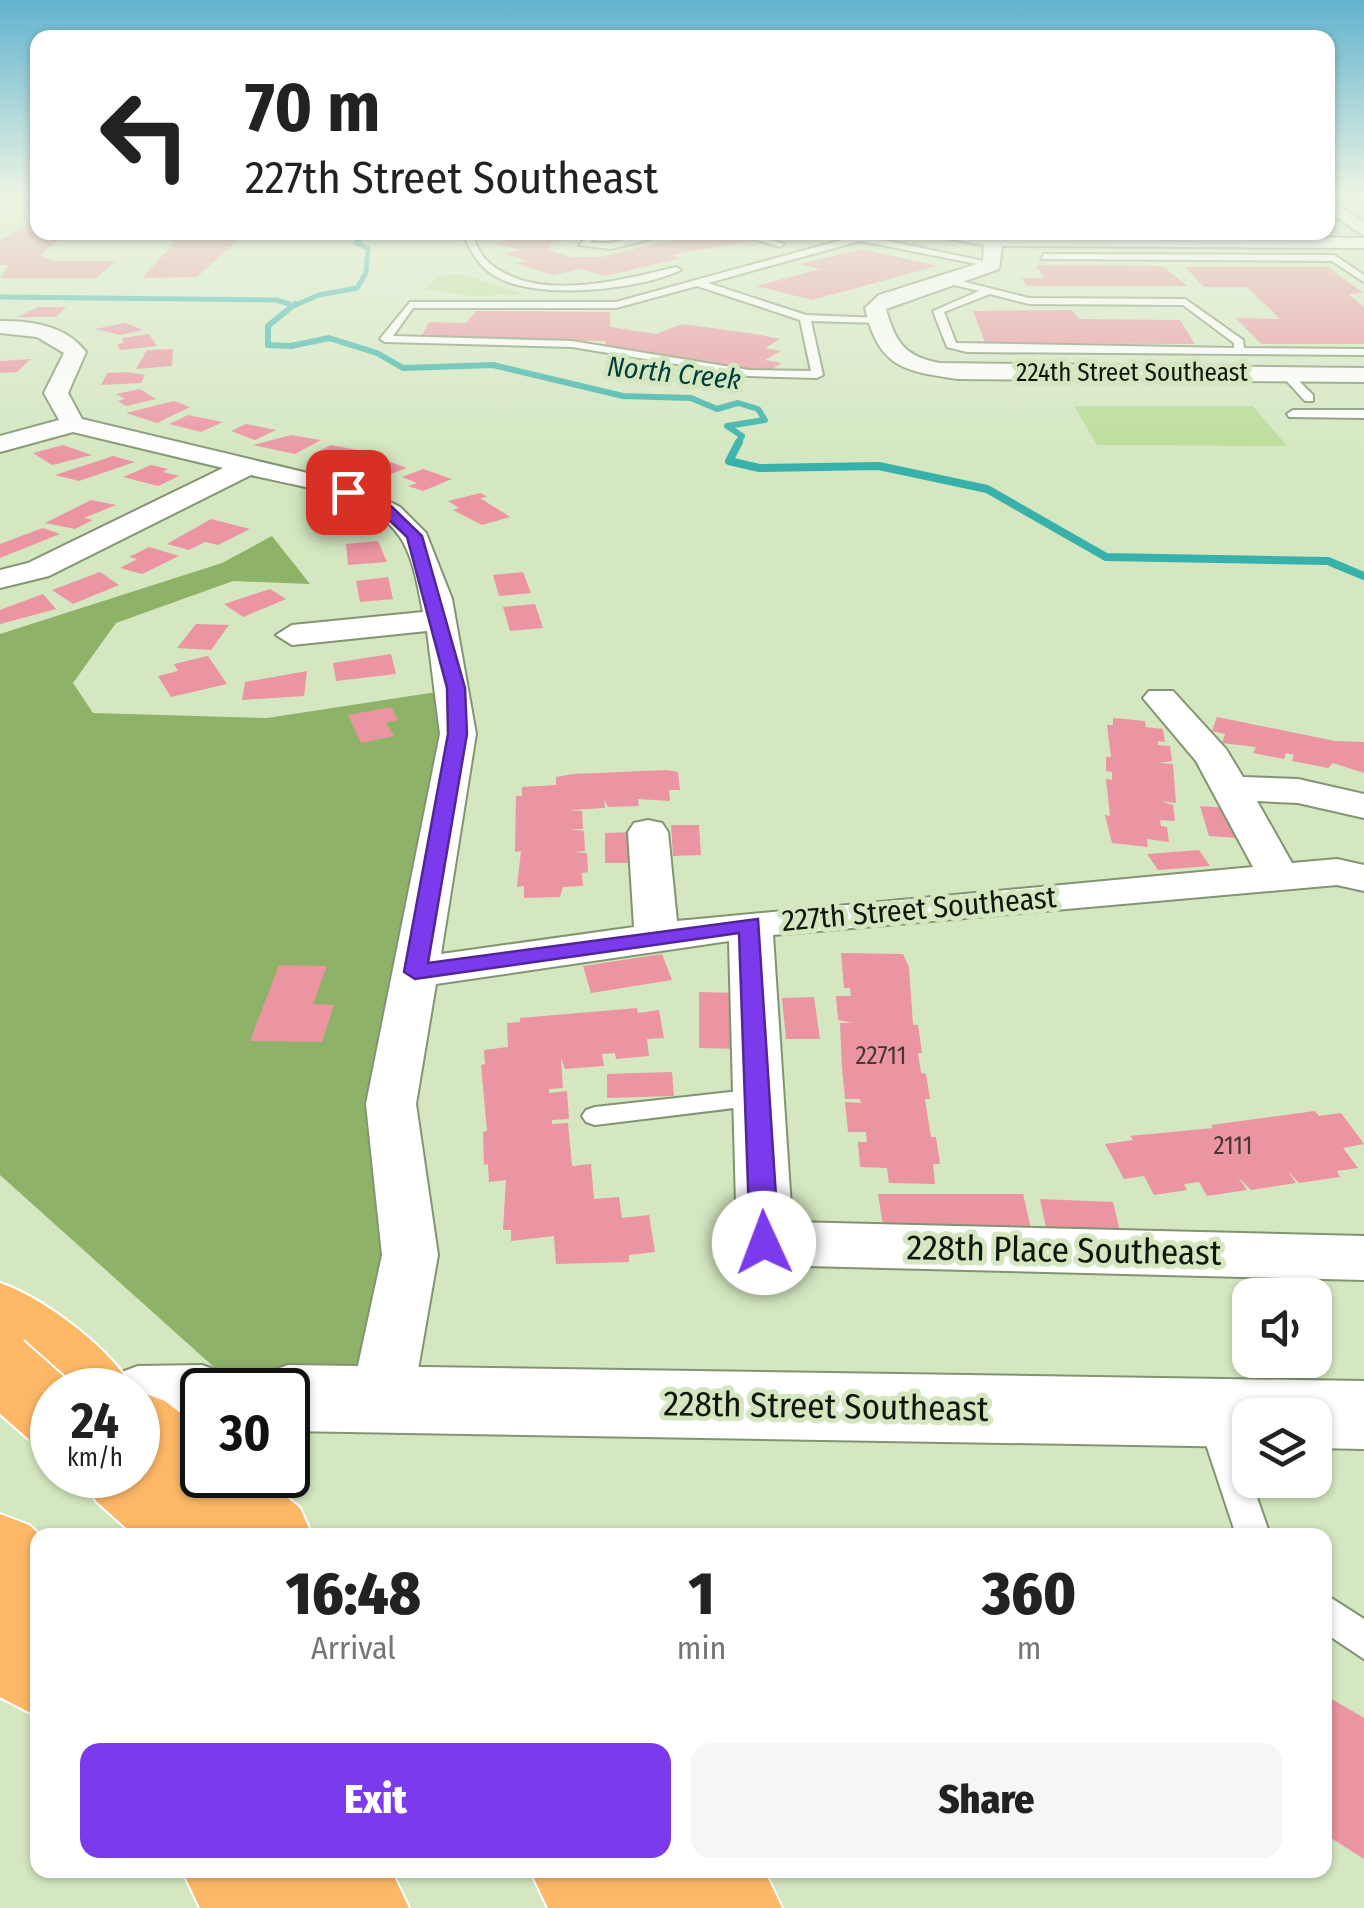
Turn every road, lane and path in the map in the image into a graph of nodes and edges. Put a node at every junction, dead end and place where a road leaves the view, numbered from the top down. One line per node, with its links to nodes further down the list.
1 (676, 286): 6 (lane)
2 (707, 286): 6 (lane)
3 (929, 286): 7 (street)
4 (971, 286): 5 (lane)
5 (989, 291): 9 (lane); 11 (lane)
6 (805, 318): 7 (lane)
7 (877, 320): 11 (street, 224th Street Southeast)
8 (0, 328): 17 (street)
9 (1218, 351): 11 (lane); 11 (lane)
10 (1364, 352): 11 (lane)
11 (1239, 363): 12 (street, 224th Street Southeast)
12 (1287, 374): 13 (street, 224th Street Southeast); 14 (lane)
13 (1364, 375)
14 (1309, 398)
15 (1293, 414): 16 (lane)
16 (1364, 414)
17 (73, 424): 18 (street); 19 (street)
18 (0, 444)
19 (246, 468): 20 (street); 21 (street)
20 (0, 579)
21 (439, 620): 22 (street); 31 (street)
22 (292, 635)
23 (1160, 698): 24 (street)
24 (1230, 788): 25 (street); 27 (street)
25 (1364, 806)
26 (648, 832): 30 (street)
27 (1279, 877): 28 (street, 227th Street Southeast); 29 (street, 227th Street Southeast)
28 (1364, 878)
29 (750, 924): 30 (street, 227th Street Southeast); 32 (street)
30 (657, 938): 31 (street, 227th Street Southeast)
31 (415, 972): 40 (street)
32 (758, 1098): 33 (lane); 34 (street, 228th Place Southeast)
33 (595, 1116)
34 (1364, 1258)
35 (0, 1312): 37 (highway)
36 (0, 1367): 38 (highway, bridge)
37 (68, 1368)
38 (30, 1394)
39 (310, 1398): 40 (main road, 228th Street Southeast)
40 (382, 1398): 43 (main road, 228th Street Southeast)
41 (0, 1399): 42 (main road)
42 (30, 1399)
43 (1212, 1412): 44 (main road, 228th Street Southeast); 49 (lane)
44 (1364, 1414)
45 (160, 1443): 48 (highway)
46 (150, 1498): 47 (highway)
47 (185, 1528)
48 (263, 1528)
49 (1251, 1528)
50 (0, 1553): 51 (highway)
51 (30, 1583)
52 (1332, 1617): 54 (lane)
53 (0, 1634): 55 (highway)
54 (1364, 1642)
55 (30, 1665)
56 (239, 1878): 60 (highway)
57 (328, 1878): 61 (highway)
58 (588, 1878): 62 (highway)
59 (695, 1878): 63 (highway)
60 (268, 1908)
61 (359, 1908)
62 (623, 1908)
63 (732, 1908)

